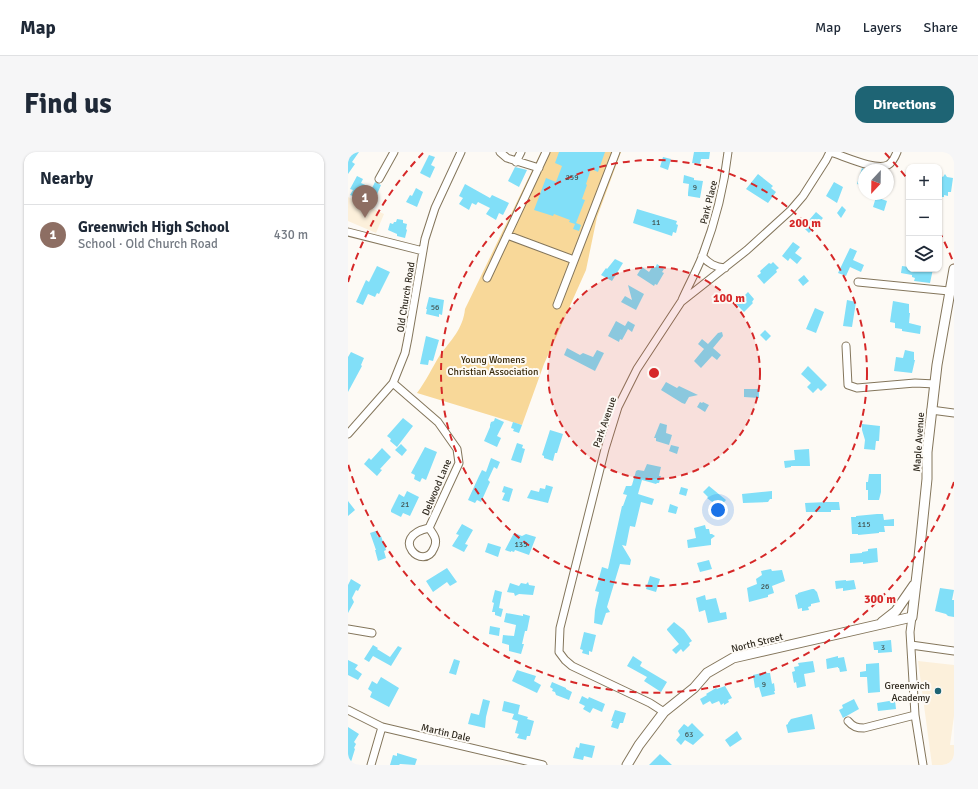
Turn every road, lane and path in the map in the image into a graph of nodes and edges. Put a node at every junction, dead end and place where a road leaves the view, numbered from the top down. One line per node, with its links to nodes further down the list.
1 (394, 152): 12 (street)
2 (461, 152): 15 (street, Old Church Road)
3 (500, 152): 10 (street)
4 (521, 152): 10 (street)
5 (546, 152): 11 (street)
6 (616, 152): 17 (street)
7 (728, 152): 16 (street, Park Place)
8 (830, 152): 9 (street); 18 (street, Park Avenue)
9 (897, 152)
10 (516, 162): 11 (street)
11 (539, 168): 14 (street)
12 (379, 179)
13 (348, 232): 15 (street)
14 (507, 235): 17 (street); 20 (street)
15 (422, 251): 26 (street, Old Church Road)
16 (702, 256): 18 (street); 23 (street, Park Place)
17 (574, 260): 24 (street)
18 (725, 268): 23 (street, Park Avenue)
19 (954, 269): 22 (main road, Maple Avenue)
20 (487, 278)
21 (858, 282): 22 (street)
22 (951, 286): 27 (main road, Maple Avenue)
23 (681, 302): 40 (street, Park Avenue)
24 (557, 304)
25 (846, 346): 27 (street)
26 (394, 384): 30 (street, Old Church Road); 31 (street, Delwood Lane)
27 (935, 384): 28 (main road, Maple Avenue)
28 (931, 410): 29 (street); 32 (main road, Maple Avenue)
29 (954, 413)
30 (348, 434)
31 (429, 528)
32 (916, 583): 33 (main road, Maple Avenue); 34 (main road)
33 (912, 617): 34 (main road, North Street); 37 (street)
34 (881, 624): 40 (main road, North Street)
35 (348, 630): 36 (street)
36 (372, 634)
37 (911, 645): 38 (street); 41 (street)
38 (954, 651)
39 (348, 710): 43 (street, Martin Dale)
40 (664, 712): 46 (main road, North Street)
41 (915, 715): 42 (street); 47 (street)
42 (848, 721)
43 (382, 727): 44 (street); 45 (street, Martin Dale)
44 (371, 765)
45 (543, 765)
46 (627, 765)
47 (923, 765)

